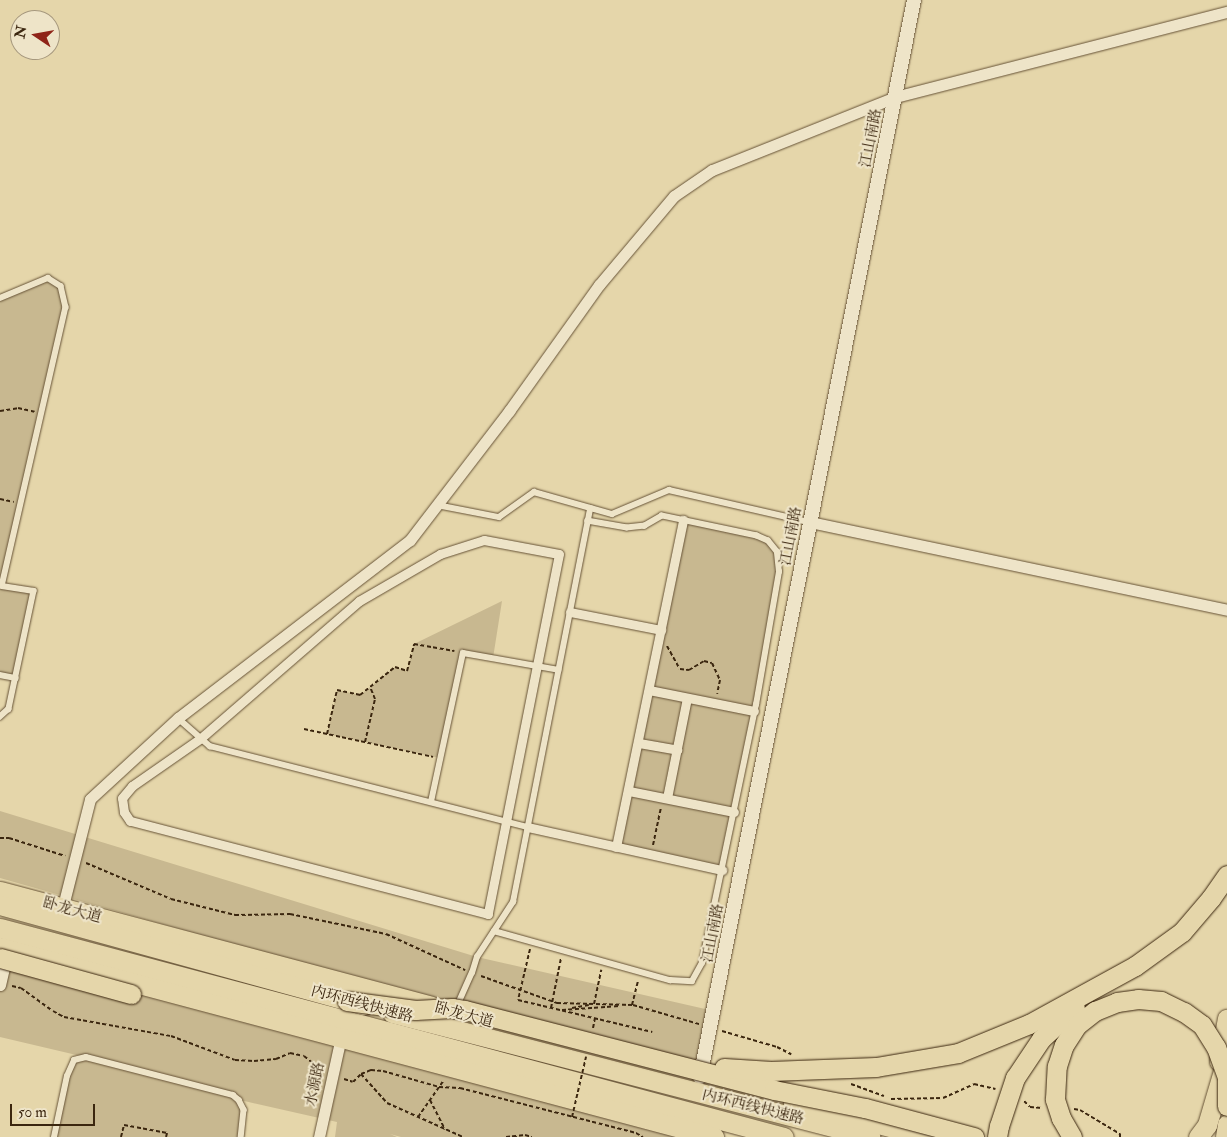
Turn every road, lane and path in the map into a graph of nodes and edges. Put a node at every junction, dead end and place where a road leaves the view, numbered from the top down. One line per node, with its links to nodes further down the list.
1 (914, 0): 3 (street, 江山南路)
2 (1227, 12): 3 (street)
3 (895, 97): 9 (street); 13 (street, 江山南路)
4 (0, 298): 6 (lane)
5 (0, 411): 6 (path)
6 (42, 413): 8 (lane)
7 (0, 499): 8 (path)
8 (21, 503): 14 (lane)
9 (437, 505): 10 (lane); 29 (street)
10 (590, 508): 12 (lane); 13 (lane)
11 (683, 520): 12 (lane); 17 (street); 27 (lane)
12 (588, 521): 16 (lane)
13 (810, 522): 15 (street); 74 (street, 江山南路)
14 (1, 586): 22 (lane)
15 (1227, 610)
16 (570, 612): 17 (street); 20 (lane)
17 (661, 630): 24 (street); 26 (path)
18 (463, 652): 19 (lane); 23 (path); 36 (lane)
19 (538, 666): 20 (lane); 32 (street); 41 (street)
20 (559, 670): 42 (lane)
21 (0, 675): 22 (lane)
22 (16, 678): 28 (lane)
23 (371, 688): 31 (path); 33 (path)
24 (649, 690): 25 (street); 34 (street)
25 (687, 698): 26 (street); 35 (street)
26 (714, 703): 27 (street)
27 (754, 711): 40 (lane)
28 (0, 717)
29 (178, 718): 32 (lane); 46 (street)
30 (304, 729): 31 (path)
31 (326, 734): 33 (path)
32 (201, 738): 39 (lane); 41 (street)
33 (365, 742): 36 (path)
34 (639, 743): 35 (street); 37 (street)
35 (677, 750): 38 (street)
36 (440, 758): 39 (lane)
37 (629, 791): 38 (street); 44 (street)
38 (665, 798): 40 (street); 45 (path)
39 (431, 802): 41 (lane)
40 (734, 812): 47 (lane)
41 (507, 822): 42 (lane)
42 (528, 827): 44 (street); 54 (lane)
43 (0, 838): 46 (path)
44 (616, 847): 45 (street)
45 (651, 854): 47 (street)
46 (75, 859): 51 (street); 61 (path)
47 (722, 870): 60 (lane)
48 (1227, 875): 62 (highway, bridge)
49 (0, 881): 51 (highway)
50 (0, 891): 56 (highway, 卧龙大道)
51 (65, 898): 56 (highway)
52 (0, 905): 65 (highway, 内环西线快速路)
53 (0, 928): 88 (highway, 内环西线快速路)
54 (494, 931): 55 (lane); 61 (lane)
55 (532, 941): 57 (lane); 64 (path)
56 (215, 948): 71 (highway, 卧龙大道)
57 (562, 950): 59 (lane); 66 (path)
58 (3, 952): 63 (street); 75 (highway); 75 (highway, bridge)
59 (603, 961): 60 (lane); 67 (path)
60 (640, 971): 68 (path)
61 (472, 973): 64 (path); 71 (lane)
62 (1120, 975): 82 (highway, bridge); 117 (highway, bridge)
63 (0, 984): 85 (path)
64 (521, 990): 66 (path); 69 (path)
65 (347, 1001): 82 (highway, bridge); 114 (highway, 内环西线快速路, bridge)
66 (552, 1002): 67 (path); 69 (path)
67 (595, 1004): 68 (path); 70 (path)
68 (633, 1005): 70 (path); 74 (path)
69 (551, 1008): 70 (path)
70 (560, 1010): 72 (path)
71 (453, 1012): 86 (highway, 卧龙大道)
72 (595, 1018): 76 (path); 77 (path, bridge)
73 (1227, 1019): 101 (main road)
74 (711, 1027): 80 (path); 86 (street, 江山南路)
75 (317, 1031): 78 (highway)
76 (652, 1032)
77 (591, 1036)
78 (341, 1037): 83 (highway); 85 (street, 水源路)
79 (587, 1054): 97 (path, bridge)
80 (794, 1056)
81 (1227, 1056): 101 (highway)
82 (681, 1066): 116 (highway, bridge)
83 (453, 1067): 89 (path); 100 (highway)
84 (361, 1074): 85 (path); 89 (path); 96 (path)
85 (332, 1077): 106 (street, 水源路)
86 (700, 1077): 115 (highway, 卧龙大道)
87 (845, 1081): 90 (path)
88 (578, 1082): 112 (highway); 113 (highway, 内环西线快速路)
89 (439, 1087): 92 (path); 97 (path)
90 (998, 1089)
91 (1019, 1097): 94 (path)
92 (430, 1100): 96 (path); 99 (path)
93 (1227, 1106): 118 (highway, bridge)
94 (1047, 1108)
95 (1072, 1109): 119 (path)
96 (418, 1117): 99 (path)
97 (572, 1117): 110 (path)
98 (1227, 1124): 120 (highway)
99 (445, 1129): 107 (path)
100 (686, 1133): 111 (highway)
101 (1204, 1133)
102 (54, 1137): 105 (lane)
103 (121, 1137): 104 (path)
104 (166, 1137)
105 (241, 1137)
106 (319, 1137)
107 (463, 1137)
108 (506, 1137): 109 (path)
109 (532, 1137)
110 (643, 1137)
111 (714, 1137)
112 (740, 1137)
113 (784, 1137)
114 (870, 1137)
115 (928, 1137)
116 (974, 1137)
117 (997, 1137)
118 (1072, 1137)
119 (1120, 1137)
120 (1225, 1137)

